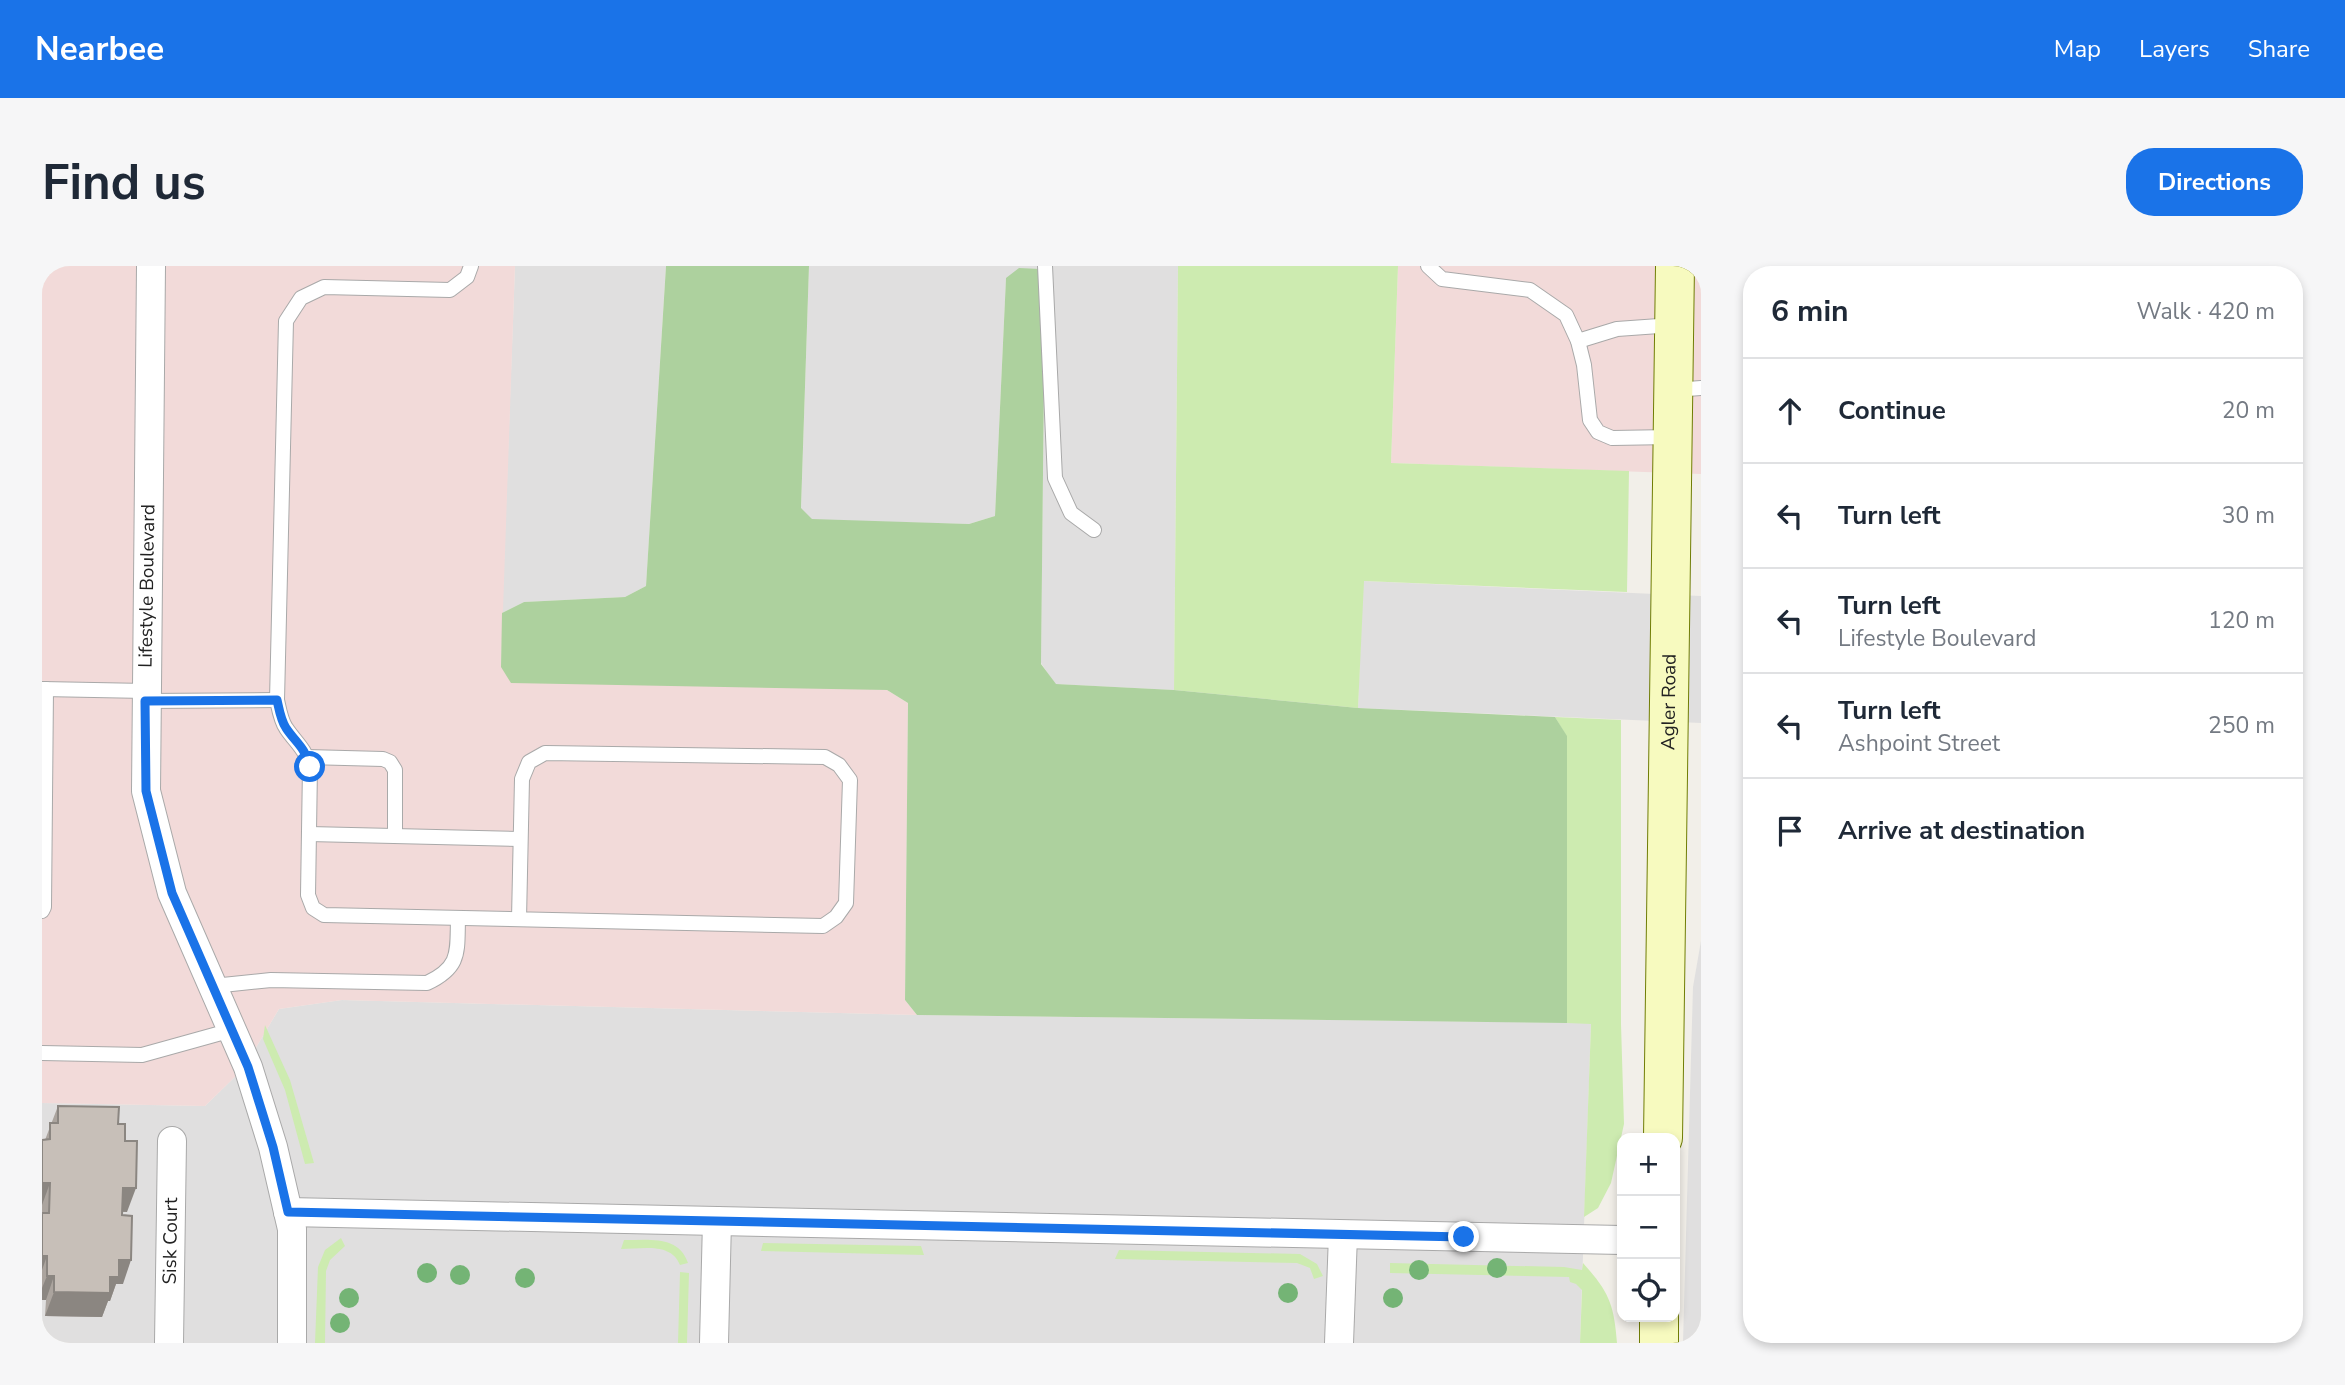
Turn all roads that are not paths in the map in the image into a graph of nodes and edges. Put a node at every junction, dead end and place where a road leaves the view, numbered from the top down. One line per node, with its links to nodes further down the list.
1 (151, 266): 12 (street, Lifestyle Boulevard)
2 (471, 266): 13 (lane)
3 (1045, 266): 10 (lane)
4 (1428, 266): 7 (lane)
5 (1675, 266): 6 (main road, Agler Road)
6 (1675, 325): 7 (lane); 8 (main road, Agler Road)
7 (1578, 341): 9 (lane)
8 (1687, 389): 9 (main road, Agler Road)
9 (1673, 437): 26 (main road, Agler Road)
10 (1094, 530)
11 (44, 689): 12 (lane); 15 (lane)
12 (146, 696): 13 (lane); 23 (street, Lifestyle Boulevard)
13 (277, 700): 14 (lane)
14 (307, 757): 16 (lane); 17 (lane)
15 (44, 758): 19 (lane)
16 (309, 834): 17 (lane); 21 (lane)
17 (394, 836): 18 (lane)
18 (520, 839): 22 (lane); 22 (lane)
19 (43, 842): 20 (lane)
20 (42, 911)
21 (458, 919): 22 (lane); 23 (lane)
22 (519, 919)
23 (212, 986): 24 (street, Lifestyle Boulevard)
24 (232, 1030): 25 (lane); 28 (street, Lifestyle Boulevard)
25 (42, 1053)
26 (1664, 1133)
27 (172, 1141): 33 (street, Sisk Court)
28 (288, 1212): 29 (street); 34 (street, Lifestyle Boulevard)
29 (717, 1221): 30 (street); 35 (street)
30 (1343, 1235): 31 (street); 36 (street)
31 (1617, 1240)
32 (1659, 1322): 37 (main road)
33 (169, 1343)
34 (292, 1343)
35 (714, 1343)
36 (1339, 1343)
37 (1659, 1343)

